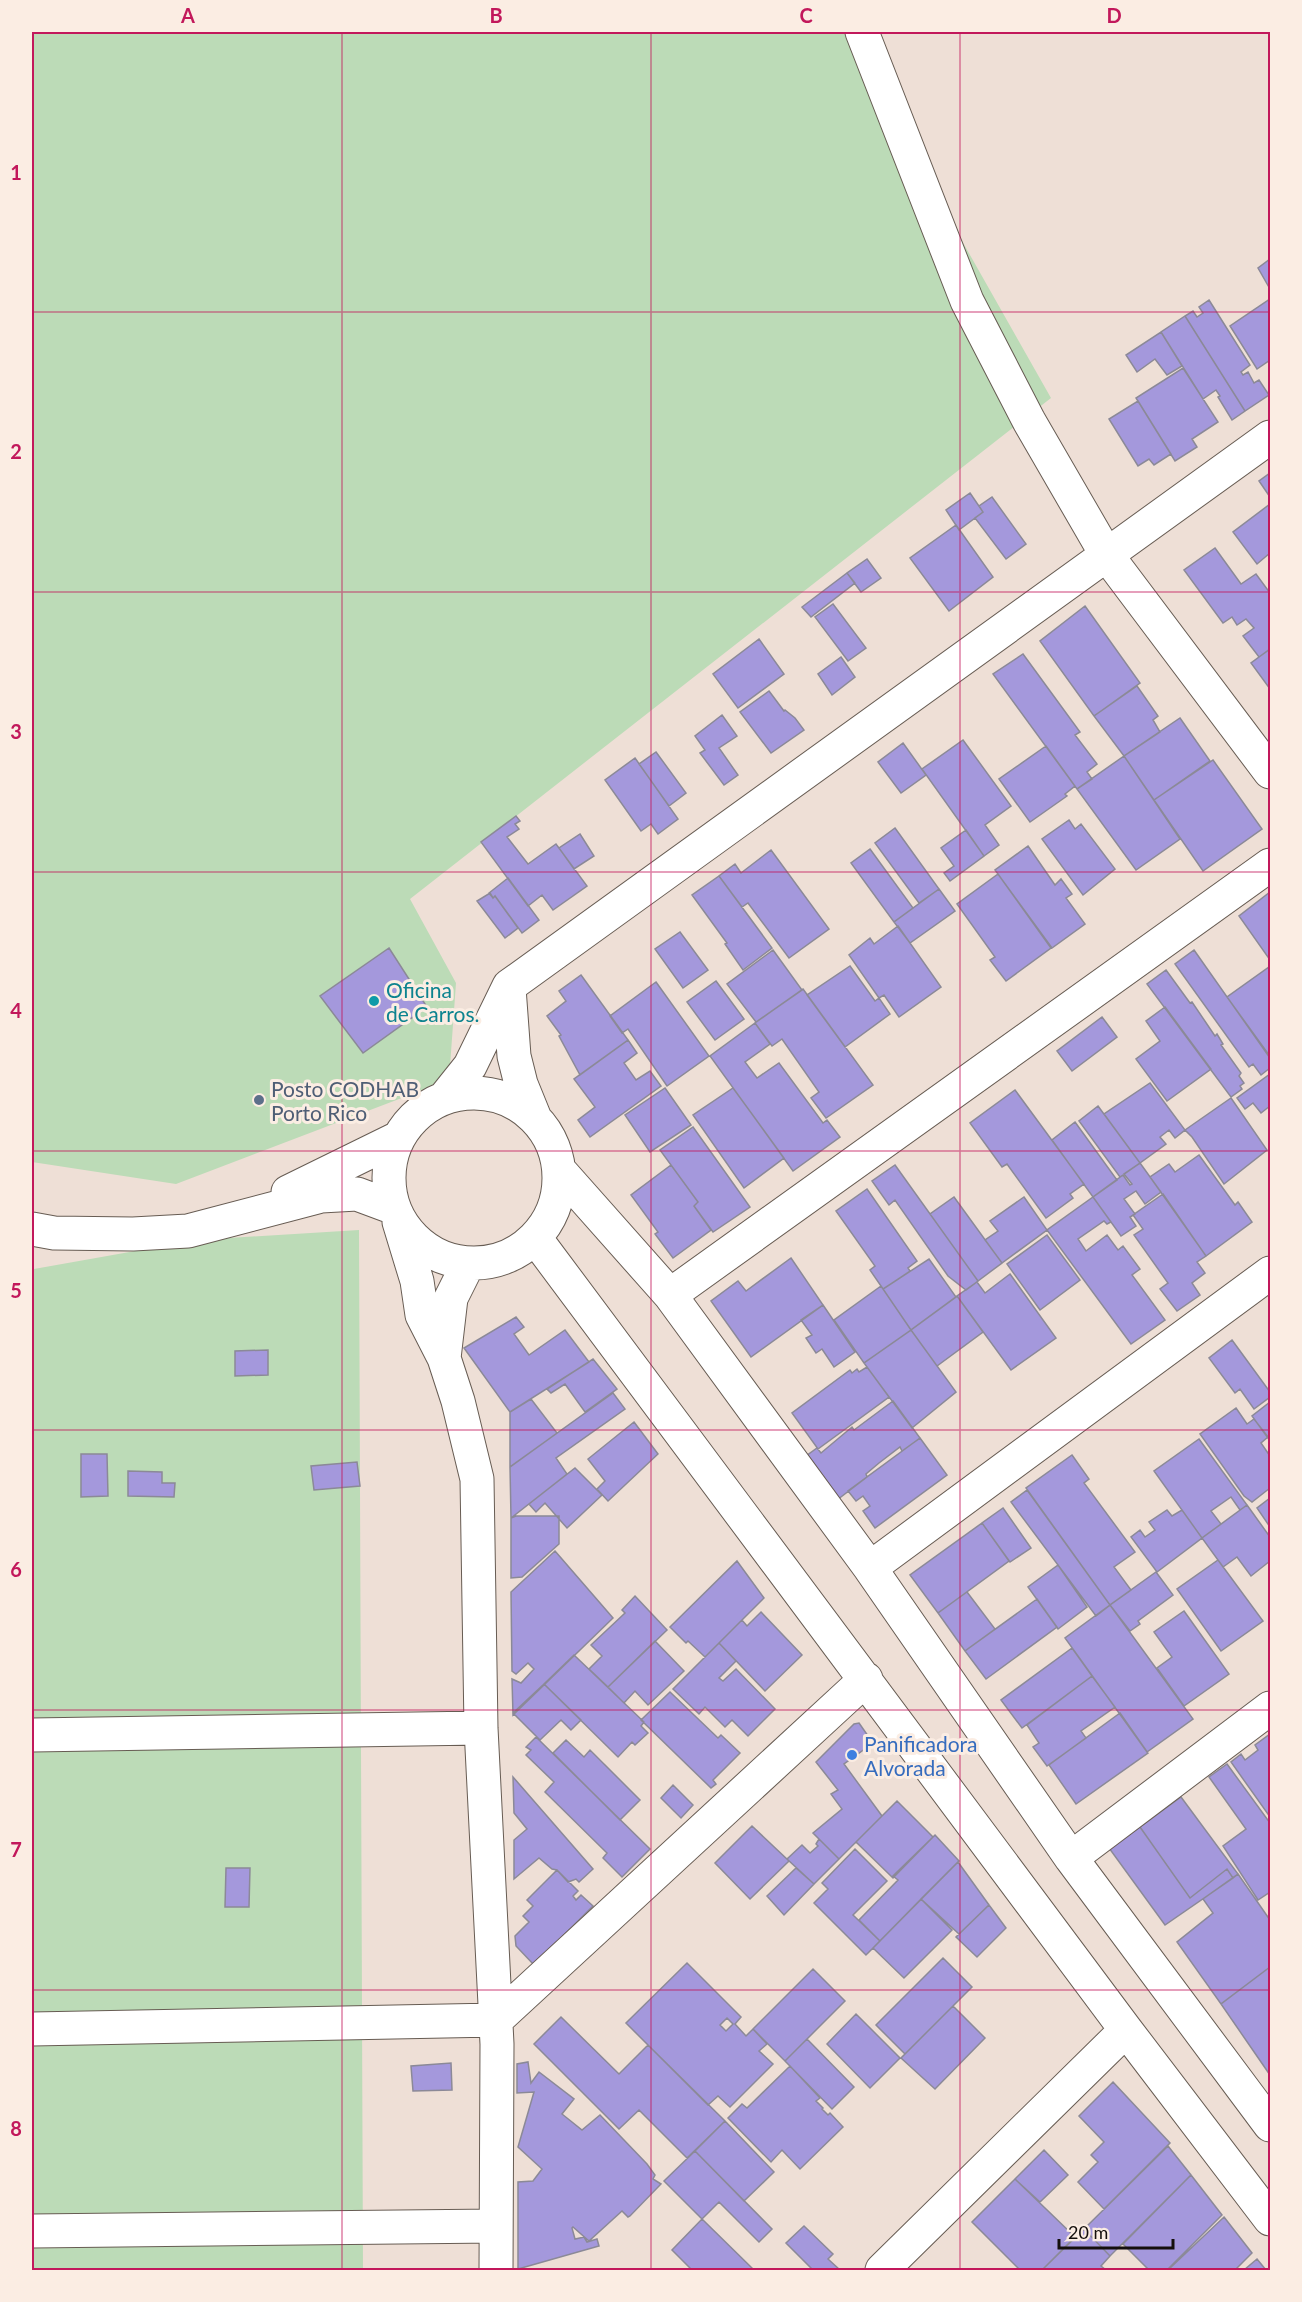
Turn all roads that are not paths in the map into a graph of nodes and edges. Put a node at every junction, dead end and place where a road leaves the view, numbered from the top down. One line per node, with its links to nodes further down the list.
1 (862, 32): 3 (street)
2 (1270, 437): 3 (street)
3 (1106, 554): 4 (street); 6 (street)
4 (1270, 772)
5 (1270, 865): 17 (street)
6 (509, 986): 7 (street); 8 (street)
7 (446, 1096): 8 (street); 9 (street)
8 (534, 1116): 10 (street)
9 (396, 1139): 11 (street); 12 (street)
10 (560, 1171): 14 (street); 17 (street)
11 (396, 1215): 12 (street); 15 (street); 18 (street)
12 (236, 1217): 13 (street)
13 (32, 1229)
14 (536, 1239): 15 (street); 20 (street)
15 (468, 1264): 18 (street)
16 (1270, 1273): 19 (street)
17 (670, 1295): 19 (street)
18 (444, 1358): 22 (street)
19 (870, 1568): 24 (street)
20 (866, 1680): 25 (street); 27 (street)
21 (1270, 1708): 24 (street)
22 (481, 1728): 23 (street); 25 (street)
23 (32, 1735)
24 (1071, 1858): 28 (street)
25 (496, 2020): 26 (street); 30 (street)
26 (32, 2029)
27 (1126, 2030): 29 (street); 33 (street)
28 (1269, 2121)
29 (1270, 2219)
30 (496, 2226): 31 (street); 32 (street)
31 (32, 2231)
32 (496, 2271)
33 (882, 2271)

